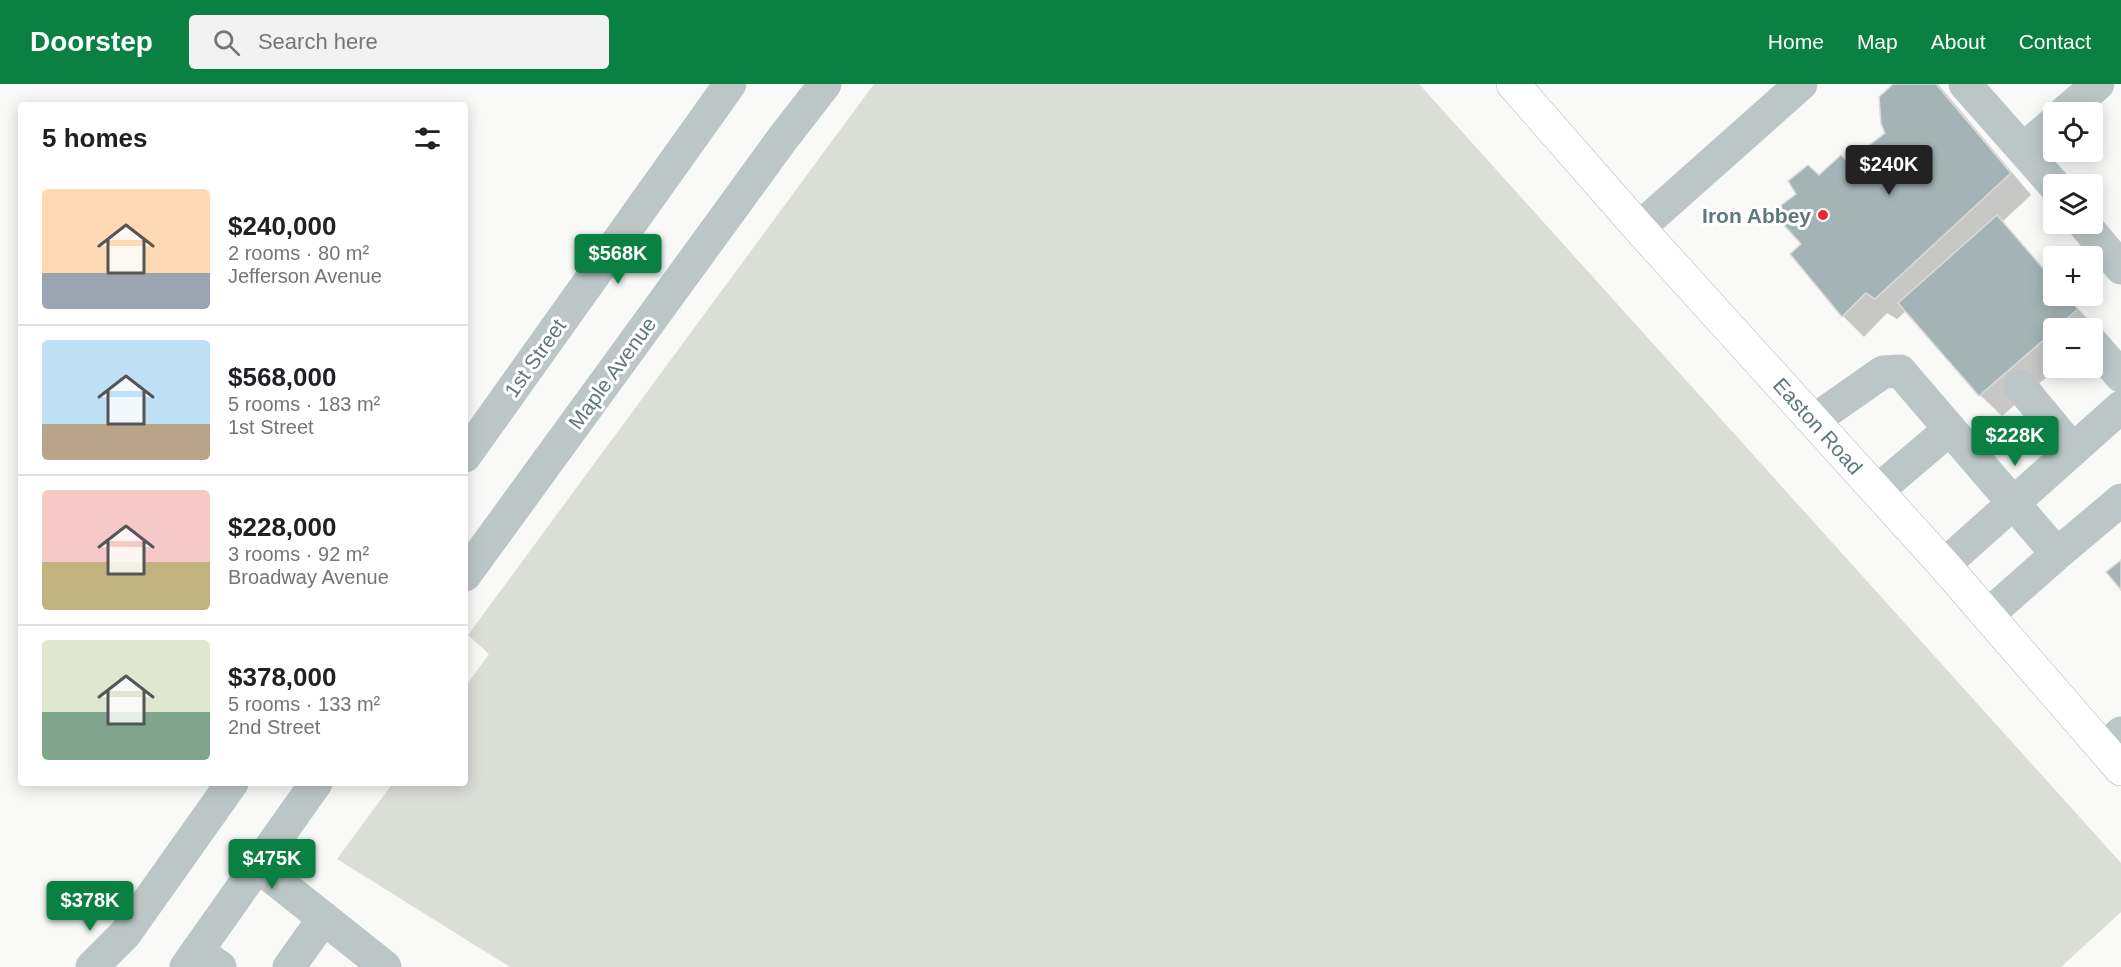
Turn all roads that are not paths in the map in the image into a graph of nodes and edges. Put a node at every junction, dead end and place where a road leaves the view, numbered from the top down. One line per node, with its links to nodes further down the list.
1 (730, 84): 21 (street, 1st Street)
2 (825, 84): 27 (street, Maple Avenue)
3 (1513, 84): 11 (highway, Easton Road)
4 (1801, 84): 11 (street)
5 (1965, 84): 9 (street)
6 (2098, 84): 7 (street)
7 (2077, 102)
8 (2043, 133): 9 (street)
9 (2024, 149): 10 (street)
10 (2044, 174)
11 (1639, 228): 18 (highway, Easton Road)
12 (2092, 234): 13 (street)
13 (2121, 268)
14 (2103, 356): 15 (street)
15 (2121, 376)
16 (2020, 386): 20 (street)
17 (2121, 407): 20 (street)
18 (1813, 421): 19 (street); 22 (highway, Easton Road)
19 (1950, 429): 22 (street); 24 (street)
20 (2073, 450): 24 (street)
21 (468, 452)
22 (1877, 491): 26 (highway, Easton Road)
23 (2121, 500): 25 (street)
24 (2013, 503): 25 (street); 26 (street)
25 (2057, 554): 28 (street)
26 (1944, 565): 28 (highway, Easton Road)
27 (468, 571)
28 (1988, 615): 29 (highway, Easton Road)
29 (2115, 751)
30 (230, 786): 35 (street)
31 (314, 786): 32 (street)
32 (258, 866): 33 (street); 34 (street)
33 (324, 918): 36 (street); 37 (street)
34 (201, 962)
35 (92, 967)
36 (289, 967)
37 (385, 967)

